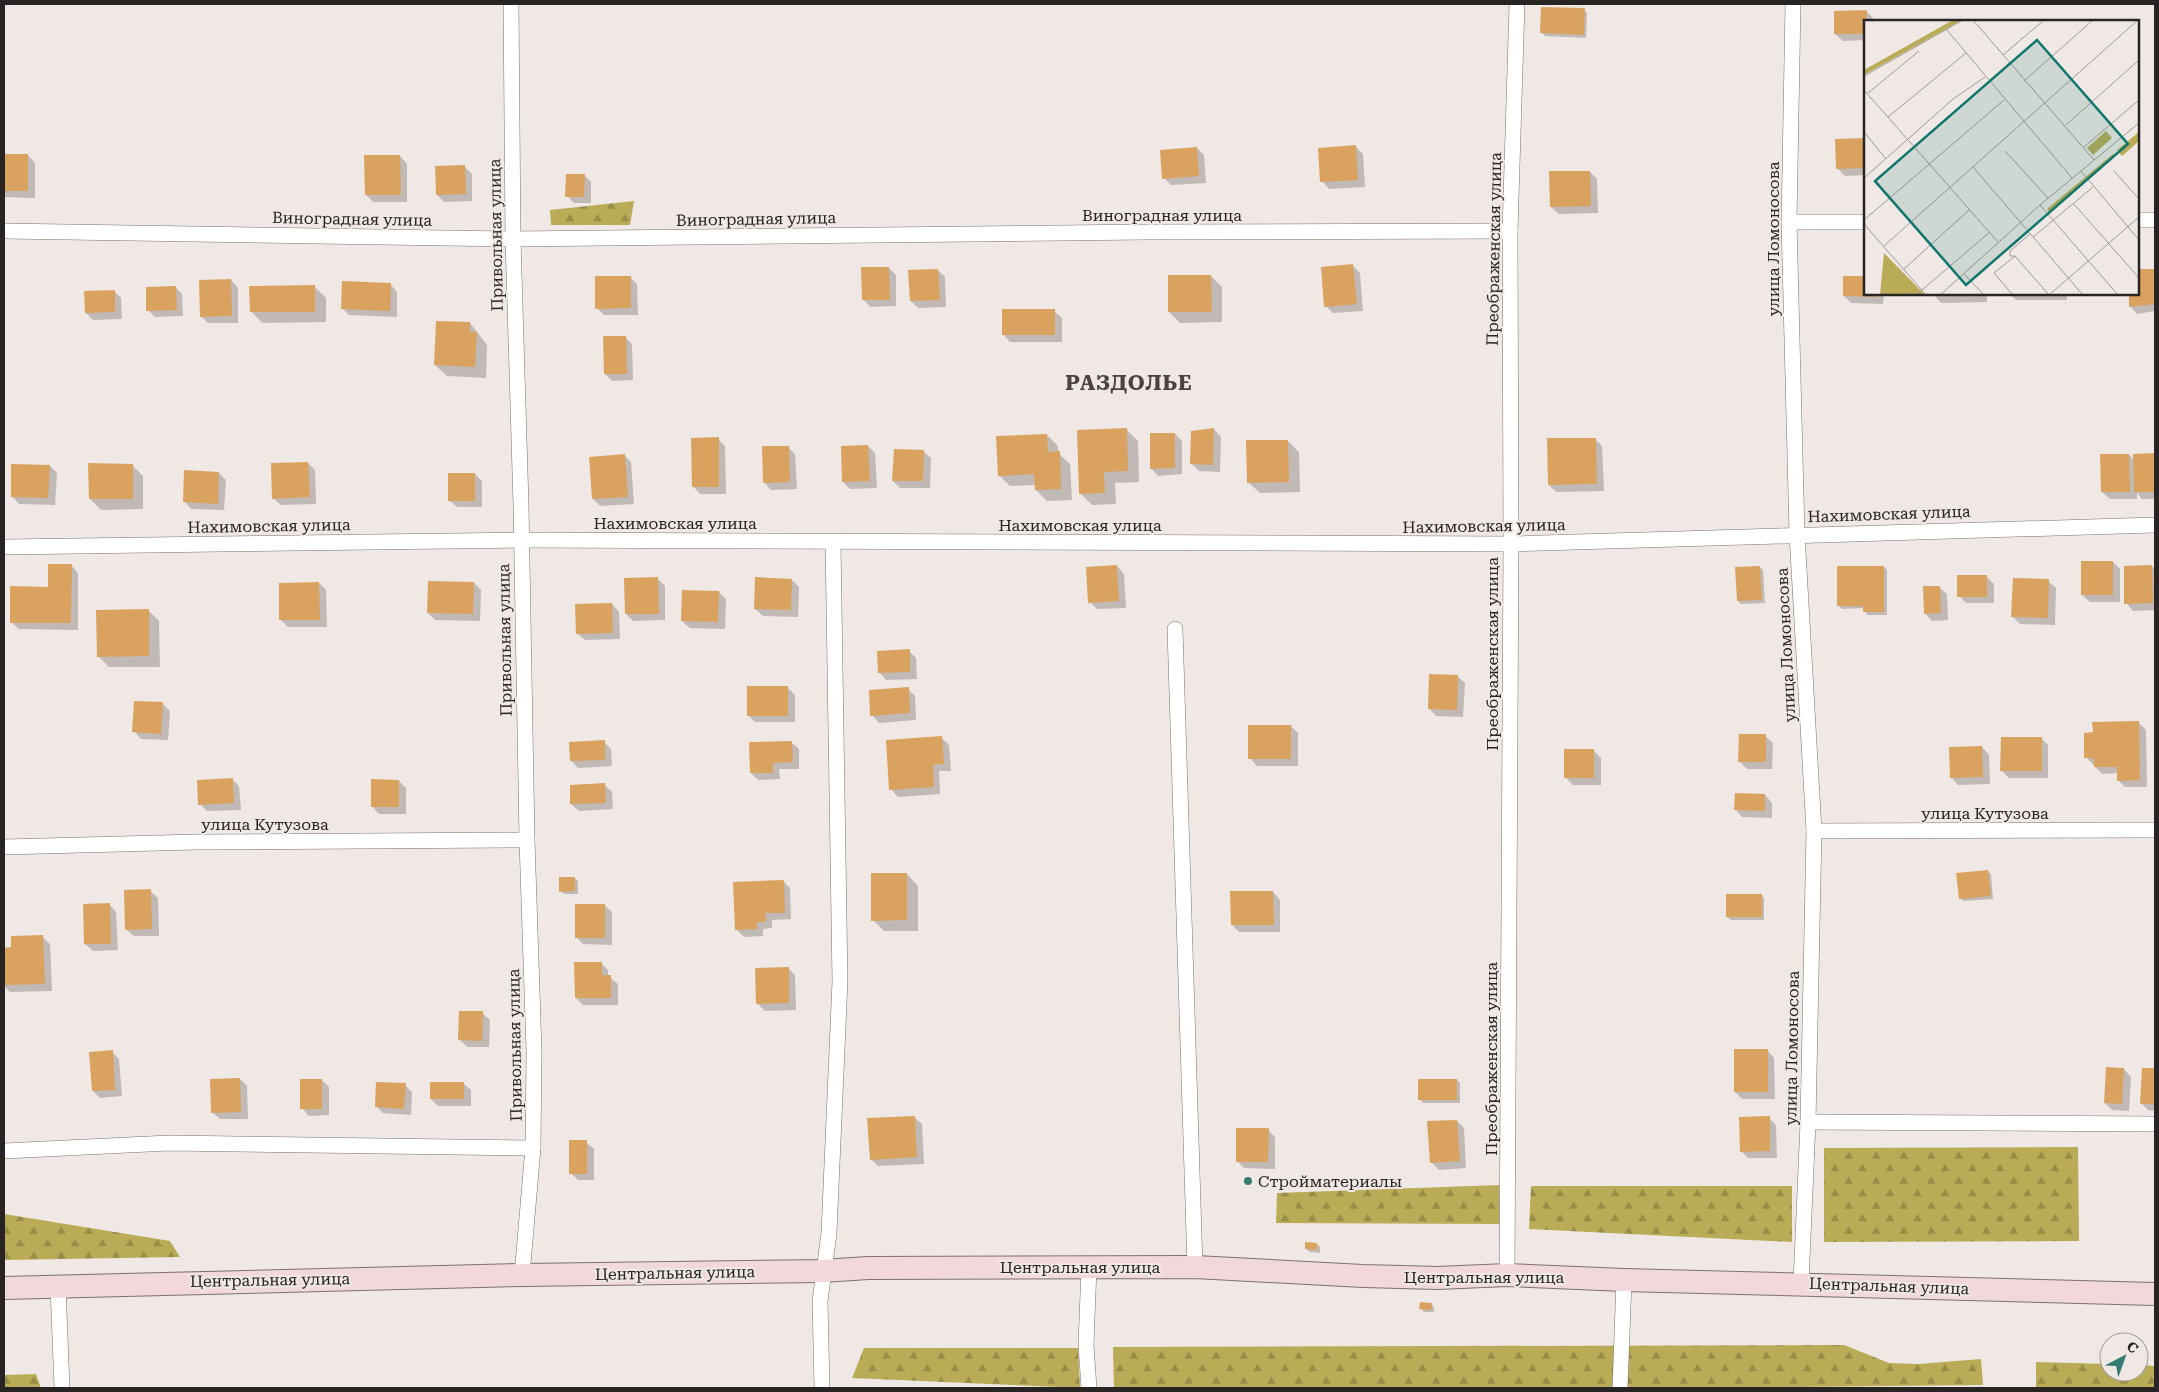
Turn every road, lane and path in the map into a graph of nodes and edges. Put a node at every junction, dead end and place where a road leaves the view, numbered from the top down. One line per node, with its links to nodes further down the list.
1 (511, 4): 10 (street, Привольная улица)
2 (1517, 4): 9 (street, Преображенская улица)
3 (1793, 4): 6 (street, улица Ломоносова)
4 (2139, 220): 5 (street)
5 (2155, 220)
6 (1788, 222): 7 (street); 12 (street, улица Ломоносова)
7 (1864, 222)
8 (4, 231): 10 (street, Виноградная улица)
9 (1510, 231): 10 (street, Виноградная улица); 15 (street, Преображенская улица)
10 (512, 239): 13 (street, Привольная улица)
11 (2155, 525): 12 (street, Нахимовская улица)
12 (1797, 534): 15 (street, Нахимовская улица); 19 (street, улица Ломоносова)
13 (521, 540): 14 (street, Нахимовская улица); 16 (street, Нахимовская улица); 20 (street, Привольная улица)
14 (833, 542): 15 (street, Нахимовская улица); 28 (street)
15 (1510, 544): 30 (street, Преображенская улица)
16 (4, 547)
17 (1175, 629): 27 (street)
18 (2155, 830): 19 (street, улица Кутузова)
19 (1814, 832): 22 (street, улица Ломоносова)
20 (526, 840): 21 (street, улица Кутузова); 24 (street, Привольная улица)
21 (4, 847)
22 (1808, 1122): 23 (street); 32 (street, улица Ломоносова)
23 (2155, 1124)
24 (533, 1148): 25 (street); 29 (street, Привольная улица)
25 (4, 1150)
26 (1089, 1267): 27 (main road, Центральная улица); 28 (main road, Центральная улица); 38 (street)
27 (1195, 1267): 30 (main road, Центральная улица)
28 (823, 1271): 29 (main road, Центральная улица); 37 (street)
29 (522, 1275): 33 (main road, Центральная улица)
30 (1507, 1275): 31 (main road, Центральная улица)
31 (1624, 1280): 32 (main road, Центральная улица); 39 (street)
32 (1801, 1283): 35 (main road, Центральная улица)
33 (58, 1286): 34 (main road, Центральная улица); 36 (street)
34 (4, 1288)
35 (2155, 1294)
36 (62, 1388)
37 (822, 1388)
38 (1089, 1388)
39 (1620, 1388)

